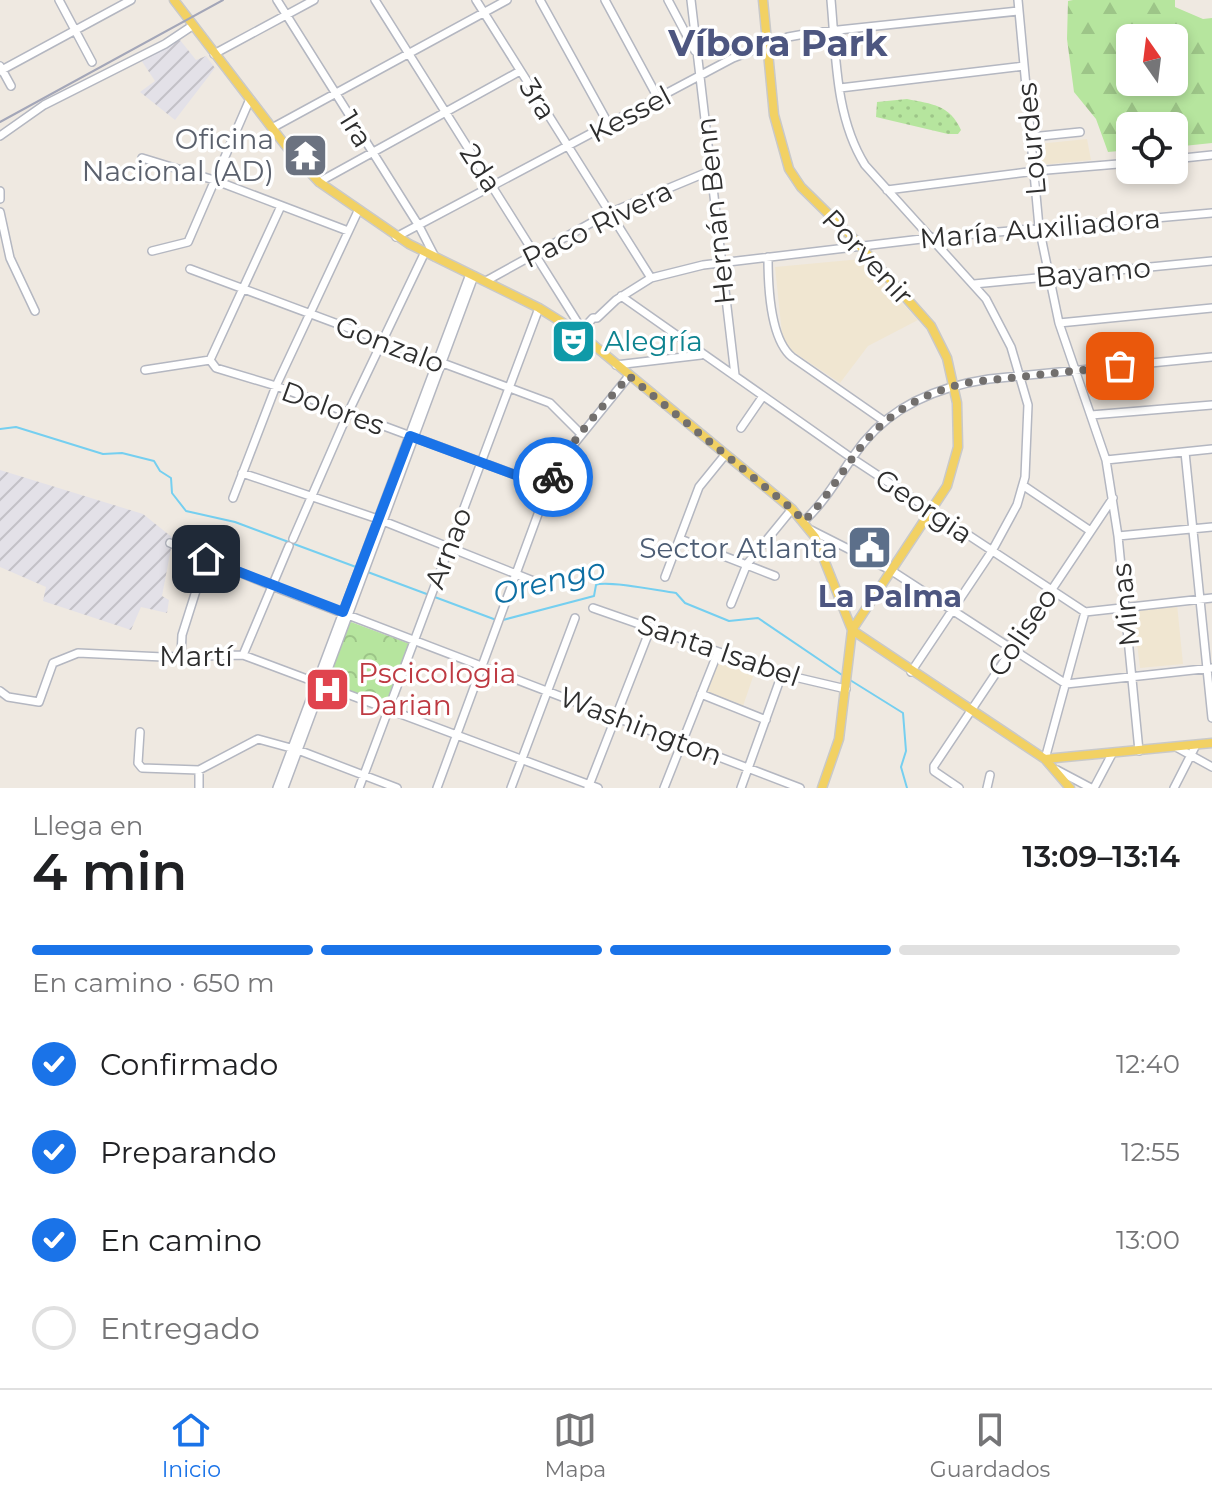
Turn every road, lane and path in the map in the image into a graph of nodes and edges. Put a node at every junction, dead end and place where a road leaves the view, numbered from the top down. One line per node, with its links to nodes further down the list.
1 (59, 0): 21 (street)
2 (131, 0): 21 (street)
3 (174, 0): 19 (main road)
4 (277, 0): 18 (street, 1ra)
5 (314, 0): 18 (street)
6 (375, 0): 23 (street, 2da)
7 (476, 0): 17 (street, 3ra)
8 (507, 0): 17 (street)
9 (540, 0): 37 (street)
10 (605, 0): 34 (street)
11 (668, 0): 25 (street)
12 (691, 0): 25 (street, Hernán Benn)
13 (763, 0): 22 (main road, Porvenir)
14 (831, 0): 20 (street)
15 (1018, 0): 16 (street, Lourdes)
16 (1019, 11): 20 (street, Kessel); 27 (street, Lourdes)
17 (484, 12): 23 (street); 29 (street, 3ra)
18 (287, 15): 24 (street); 33 (street, 1ra)
19 (192, 26): 24 (main road); 40 (street)
20 (834, 30): 22 (street, Kessel); 32 (street)
21 (76, 31): 26 (street); 28 (street)
22 (768, 44): 30 (street, Kessel); 66 (main road, Porvenir)
23 (409, 53): 33 (street); 36 (street, 2da)
24 (214, 54): 35 (main road)
25 (698, 56): 30 (street, Hernán Benn)
26 (92, 62)
27 (1024, 66): 32 (street); 41 (street, Lourdes)
28 (1, 69): 31 (street)
29 (520, 71): 36 (street); 42 (street, 3ra)
30 (701, 76): 34 (street, Kessel); 48 (street, Hernán Benn)
31 (11, 86)
32 (840, 88): 53 (street)
33 (334, 94): 38 (street); 43 (street, 1ra)
34 (658, 98): 37 (street, Kessel)
35 (250, 99): 38 (main road); 50 (street)
36 (445, 112): 43 (street); 52 (street, 2da)
37 (609, 125): 42 (street, Kessel)
38 (272, 128): 51 (main road)
39 (1080, 132): 41 (street)
40 (0, 136)
41 (1031, 137): 49 (street, Lourdes)
42 (568, 147): 52 (street, Kessel); 59 (street, 3ra)
43 (371, 152): 51 (street); 61 (street, 1ra)
44 (1212, 155): 46 (street)
45 (142, 158): 50 (street)
46 (1188, 158)
47 (1116, 164): 49 (street)
48 (710, 171): 59 (street, Paco Rivera); 73 (street, Hernán Benn)
49 (1035, 171): 53 (street); 62 (street, Lourdes)
50 (214, 180): 56 (street); 67 (street)
51 (319, 182): 57 (main road)
52 (493, 186): 61 (street, Kessel); 69 (street, 2da)
53 (887, 190): 65 (street)
54 (0, 191): 55 (street)
55 (0, 199)
56 (281, 206): 63 (street); 80 (street)
57 (358, 211): 63 (street); 64 (main road)
58 (0, 212): 84 (street)
59 (609, 213): 69 (street, Paco Rivera); 77 (street, 3ra)
60 (1212, 213): 62 (street, María Auxiliadora)
61 (419, 226): 64 (street, Kessel); 71 (street, 1ra)
62 (1039, 227): 65 (street, María Auxiliadora); 76 (street, Lourdes)
63 (348, 231): 85 (street)
64 (396, 237): 68 (main road)
65 (930, 238): 66 (street, María Auxiliadora); 79 (street)
66 (860, 245): 70 (street, María Auxiliadora); 99 (main road, Porvenir)
67 (152, 251)
68 (425, 252): 71 (main road); 88 (street)
69 (536, 253): 78 (street, Paco Rivera); 87 (street, 2da)
70 (768, 257): 73 (street, María Auxiliadora); 106 (street)
71 (436, 258): 75 (main road)
72 (1212, 261): 76 (street, Bayamo)
73 (720, 262): 77 (street, María Auxiliadora); 96 (street, Hernán Benn)
74 (190, 269): 80 (street, Gonzalo)
75 (472, 275): 78 (main road); 92 (street)
76 (1048, 275): 79 (street, Bayamo); 86 (street, Lourdes)
77 (651, 278): 81 (street, María Auxiliadora)
78 (486, 281): 82 (main road)
79 (974, 284): 98 (street)
80 (242, 289): 85 (street, Gonzalo); 91 (street)
81 (621, 296): 87 (street, María Auxiliadora); 89 (street, Georgia)
82 (539, 308): 87 (main road); 101 (street, Arnao)
83 (1212, 308): 86 (street)
84 (35, 311)
85 (311, 313): 88 (street, Gonzalo); 100 (street)
86 (1059, 323): 95 (street, Lourdes)
87 (582, 330): 93 (main road)
88 (383, 341): 92 (street, Gonzalo); 104 (street)
89 (703, 355): 93 (street); 96 (street, Georgia)
90 (1212, 357): 95 (street)
91 (210, 360): 94 (street); 100 (street, Dolores)
92 (440, 363): 101 (street, Gonzalo); 109 (street)
93 (616, 365): 97 (main road)
94 (145, 370)
95 (1074, 370): 98 (street); 105 (street, Lourdes)
96 (735, 375): 102 (street, Georgia)
97 (629, 376): 108 (street); 112 (main road)
98 (1021, 376): 99 (street); 117 (street)
99 (954, 385): 106 (street); 123 (main road, Porvenir)
100 (276, 386): 104 (street, Dolores); 116 (street)
101 (509, 388): 108 (street, Gonzalo); 115 (street, Arnao)
102 (763, 396): 107 (street); 113 (street, Georgia)
103 (1212, 405): 105 (street)
104 (348, 413): 109 (street, Dolores); 119 (street)
105 (1091, 415): 114 (street, Lourdes)
106 (884, 421): 113 (street)
107 (741, 428)
108 (580, 433): 118 (street)
109 (412, 437): 115 (street, Dolores); 124 (street)
110 (1212, 449): 111 (street)
111 (1185, 452): 114 (street); 128 (street)
112 (725, 455): 122 (main road); 131 (street)
113 (853, 459): 123 (street, Georgia); 125 (street)
114 (1106, 460): 121 (street, Minas)
115 (480, 462): 118 (street, Dolores); 133 (street, Arnao)
116 (242, 473): 119 (street); 120 (street)
117 (1024, 486): 129 (street); 134 (street)
118 (548, 487): 138 (street)
119 (311, 497): 124 (street); 142 (street)
120 (233, 498)
121 (1113, 498): 129 (street, Coliseo); 130 (street, Minas)
122 (792, 509): 125 (main road); 136 (street)
123 (931, 511): 134 (street, Georgia); 137 (main road, Porvenir)
124 (381, 520): 133 (street); 151 (street)
125 (804, 521): 127 (main road)
126 (1212, 527): 128 (street)
127 (810, 529): 137 (street); 154 (main road)
128 (1193, 529): 130 (street); 145 (street)
129 (1089, 530): 143 (street, Coliseo)
130 (1118, 536): 148 (street, Minas)
131 (680, 539): 136 (street); 140 (street)
132 (170, 543): 135 (street, Washington)
133 (448, 548): 138 (street); 155 (street, Arnao)
134 (992, 551): 143 (street, Georgia); 149 (street)
135 (206, 559): 142 (street, Washington); 161 (street)
136 (747, 564): 139 (street); 146 (street)
137 (892, 571): 149 (street); 154 (main road, Porvenir)
138 (515, 573): 141 (street); 162 (street)
139 (775, 576)
140 (665, 577)
141 (541, 584)
142 (272, 586): 151 (street, Washington); 160 (street)
143 (1050, 589): 150 (street, Georgia); 157 (street, Coliseo)
144 (1212, 598): 145 (street)
145 (1198, 599): 148 (street); 163 (street)
146 (731, 604)
147 (593, 608): 153 (street, Santa Isabel)
148 (1126, 608): 150 (street); 166 (street, Minas)
149 (951, 610): 157 (street); 164 (street)
150 (1085, 612): 168 (street)
151 (346, 613): 155 (street, Washington); 167 (street)
152 (575, 618): 170 (street)
153 (651, 627): 159 (street, Santa Isabel); 175 (street)
154 (852, 630): 156 (main road); 158 (main road)
155 (415, 640): 162 (street, Washington); 174 (street, Arnao)
156 (866, 642): 158 (main road); 164 (main road)
157 (1011, 648): 168 (street); 173 (street, Coliseo)
158 (851, 651): 169 (main road)
159 (718, 652): 165 (street, Santa Isabel); 172 (street)
160 (243, 655): 161 (street, Martí); 167 (street, Martí)
161 (181, 656): 171 (street, Martí)
162 (481, 665): 170 (street, Washington); 179 (street)
163 (1209, 669): 166 (street); 176 (street)
164 (911, 672): 173 (main road)
165 (782, 674): 169 (street, Santa Isabel); 177 (street)
166 (1133, 678): 168 (street); 185 (street, Minas)
167 (319, 684): 174 (street, Martí); 184 (street)
168 (1066, 684): 189 (street)
169 (847, 687): 208 (main road)
170 (547, 690): 175 (street, Washington); 188 (street)
171 (0, 691)
172 (701, 694): 177 (street); 180 (street)
173 (969, 710): 189 (main road); 209 (street, Coliseo)
174 (389, 711): 179 (street, Martí); 195 (street, Arnao)
175 (616, 717): 180 (street, Washington); 196 (street)
176 (1212, 718)
177 (766, 720): 190 (street)
178 (140, 732): 192 (street)
179 (457, 735): 188 (street, Martí); 202 (street)
180 (682, 742): 190 (street, Washington); 205 (street)
181 (1212, 743): 182 (main road)
182 (1196, 745): 183 (main road); 187 (street)
183 (1176, 747): 185 (main road); 187 (street)
184 (295, 749): 192 (street); 195 (street); 198 (street); 199 (street)
185 (1139, 751): 186 (main road)
186 (1112, 754): 189 (main road); 212 (street)
187 (1190, 755): 191 (street); 213 (street)
188 (522, 759): 196 (street, Martí); 203 (street)
189 (1045, 759): 193 (main road)
190 (748, 767): 206 (street); 207 (street, Washington)
191 (1212, 767)
192 (199, 770): 197 (street)
193 (1057, 770): 211 (main road); 212 (street)
194 (990, 775): 210 (street)
195 (364, 776): 200 (street, Arnao); 201 (street)
196 (588, 786): 204 (street, Martí)
197 (199, 788)
198 (277, 788)
199 (284, 788)
200 (359, 788)
201 (397, 788)
202 (437, 788)
203 (511, 788)
204 (598, 788)
205 (664, 788)
206 (741, 788)
207 (800, 788)
208 (822, 788)
209 (959, 788)
210 (987, 788)
211 (1070, 788)
212 (1092, 788)
213 (1174, 788)

